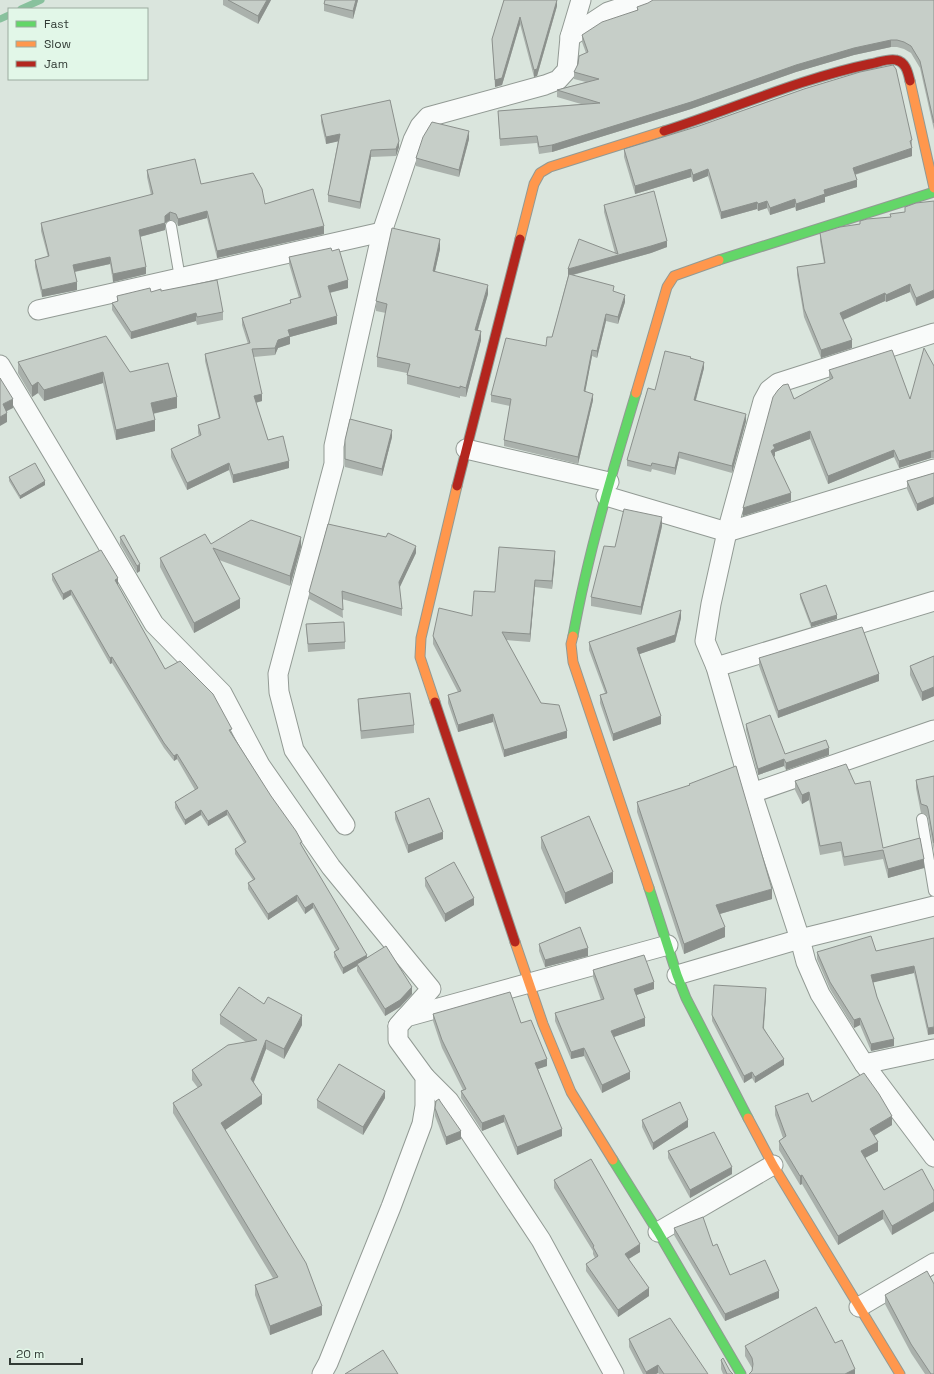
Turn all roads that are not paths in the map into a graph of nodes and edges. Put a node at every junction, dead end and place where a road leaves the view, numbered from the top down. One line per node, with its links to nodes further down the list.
1 (581, 0): 3 (street)
2 (646, 0): 3 (street)
3 (570, 37): 7 (street)
4 (934, 188): 12 (street)
5 (934, 192): 14 (street)
6 (171, 226): 8 (lane)
7 (382, 232): 8 (street); 21 (street)
8 (180, 278): 9 (street)
9 (38, 310)
10 (934, 334): 15 (street)
11 (0, 365): 28 (street)
12 (466, 449): 14 (street); 27 (street)
13 (934, 469): 15 (street)
14 (608, 489): 15 (street); 25 (street)
15 (727, 532): 17 (street)
16 (934, 601): 17 (street)
17 (716, 667): 19 (street)
18 (934, 730): 19 (street)
19 (752, 793): 24 (street)
20 (922, 818): 22 (lane)
21 (345, 824)
22 (934, 891)
23 (934, 906): 24 (street)
24 (800, 939): 26 (street); 30 (street)
25 (668, 945): 26 (street); 27 (street)
26 (677, 975): 33 (street)
27 (529, 984): 28 (street); 34 (street)
28 (398, 1026): 31 (street)
29 (934, 1049): 30 (street)
30 (864, 1064): 32 (street)
31 (425, 1077): 37 (street); 38 (street)
32 (934, 1157)
33 (774, 1165): 34 (street); 36 (street)
34 (658, 1232): 39 (street)
35 (934, 1263): 36 (street)
36 (859, 1307): 40 (street)
37 (322, 1374)
38 (614, 1374)
39 (741, 1374)
40 (900, 1374)

